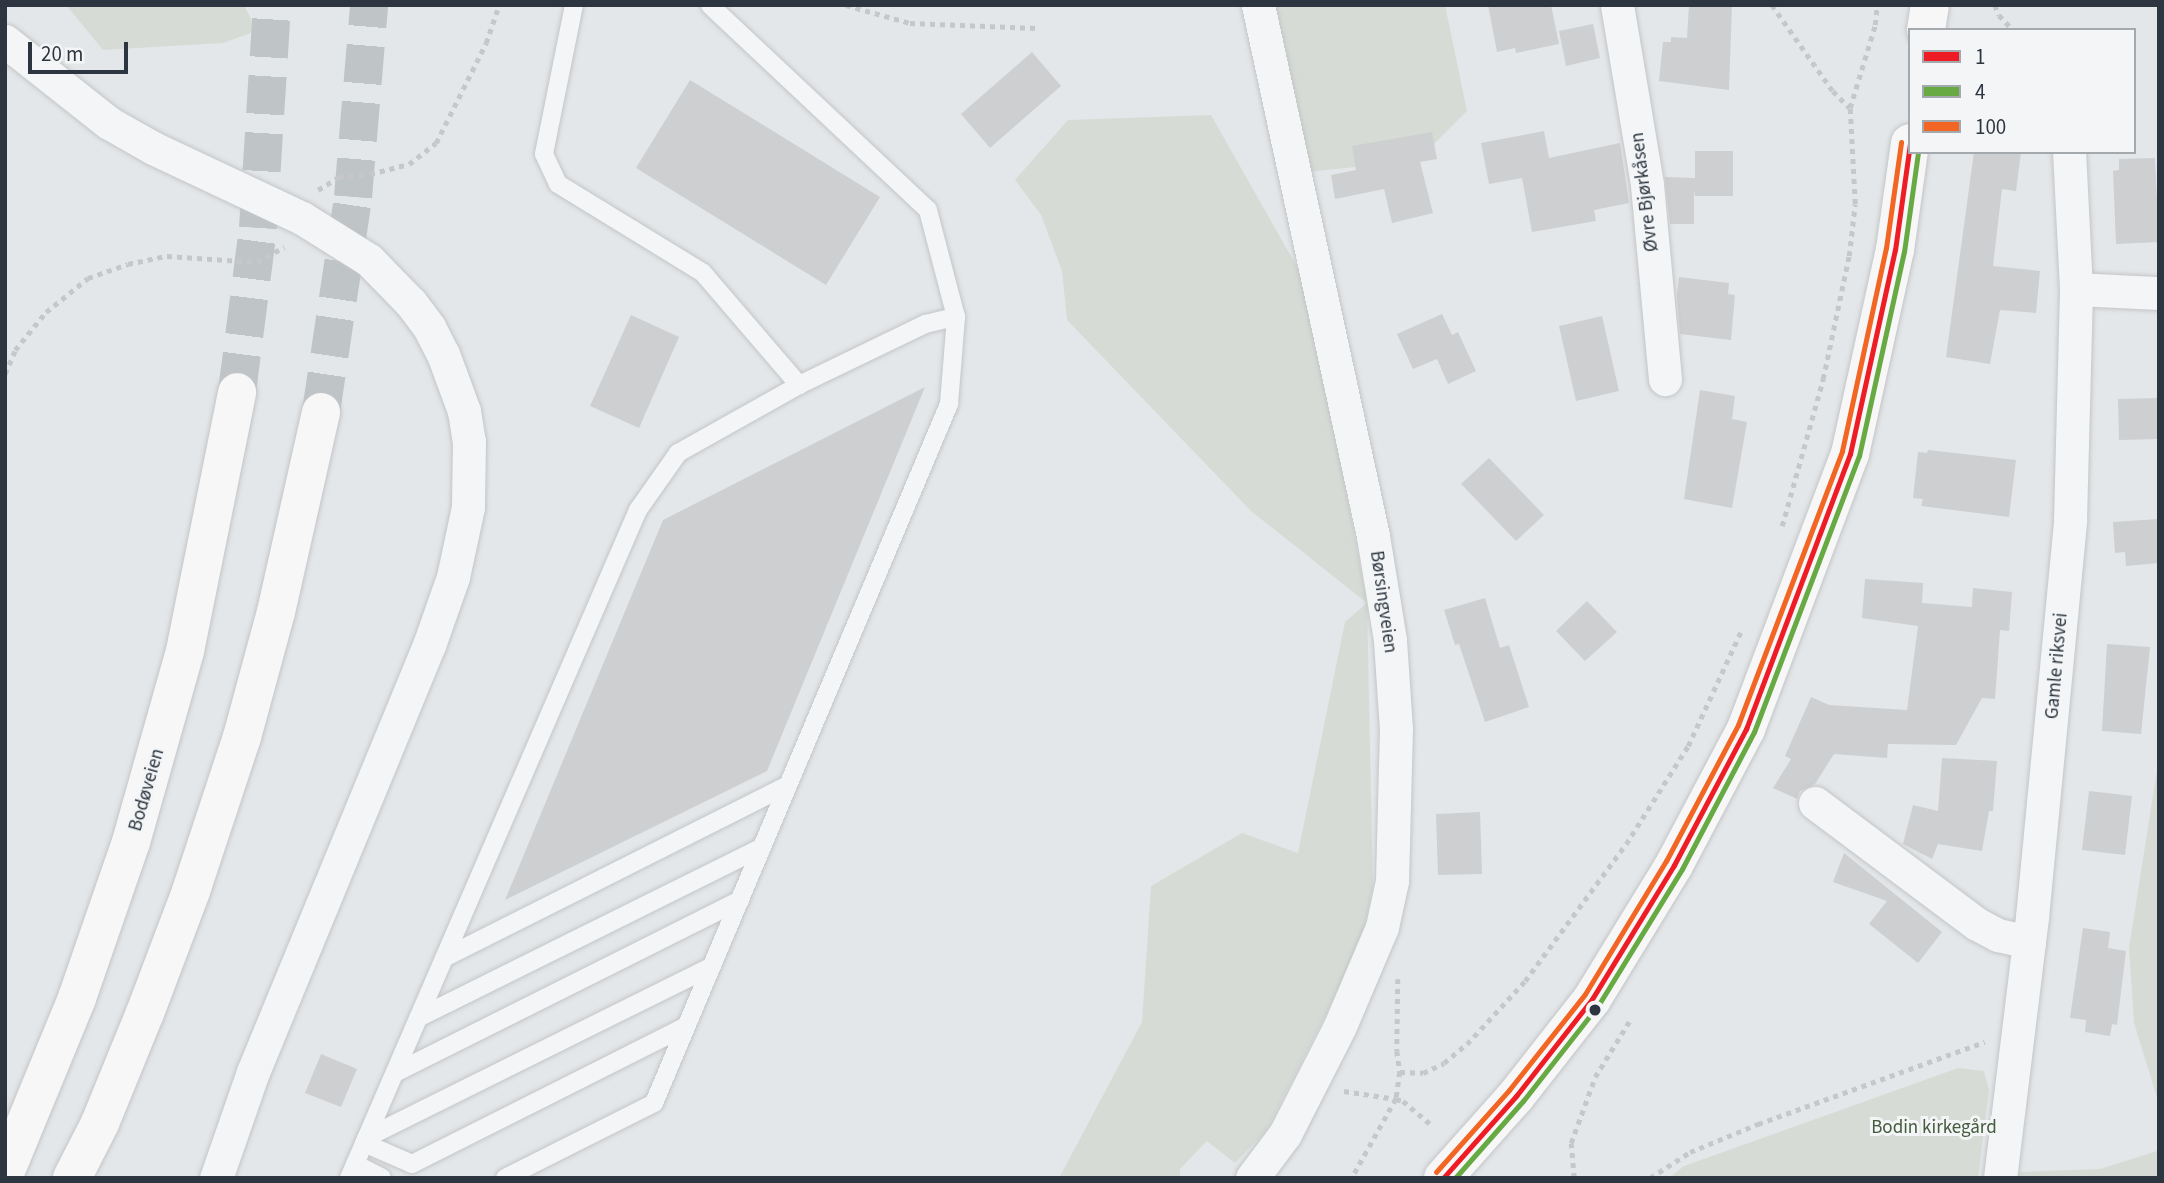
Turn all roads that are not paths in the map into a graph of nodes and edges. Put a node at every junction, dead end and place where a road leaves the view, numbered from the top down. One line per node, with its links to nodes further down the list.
1 (574, 5): 14 (lane)
2 (710, 5): 12 (lane)
3 (1258, 5): 34 (street, Børsingveien)
4 (1617, 5): 13 (street, Øvre Bjørkåsen)
5 (1930, 5): 6 (main road)
6 (1926, 28)
7 (5, 41): 31 (street)
8 (1909, 150): 35 (main road)
9 (2069, 154): 10 (street, Gamle riksvei)
10 (2076, 289): 11 (street); 21 (street, Gamle riksvei)
11 (2159, 293)
12 (956, 317): 14 (lane); 17 (lane)
13 (1665, 379)
14 (799, 385): 22 (lane)
15 (237, 392): 29 (main road, Bodøveien)
16 (321, 412): 30 (main road)
17 (788, 785): 19 (lane); 22 (lane)
18 (1815, 803): 21 (street)
19 (762, 846): 20 (lane); 24 (lane)
20 (740, 900): 23 (lane); 26 (lane)
21 (2029, 942): 36 (street, Gamle riksvei)
22 (444, 958): 24 (lane)
23 (711, 967): 25 (lane); 27 (lane)
24 (418, 1018): 26 (lane)
25 (687, 1026): 27 (lane); 33 (lane)
26 (395, 1073): 27 (lane)
27 (365, 1140): 28 (lane)
28 (352, 1171): 32 (lane)
29 (5, 1173)
30 (72, 1178)
31 (216, 1178)
32 (382, 1178)
33 (505, 1178)
34 (1252, 1178)
35 (1443, 1178)
36 (2000, 1178)

